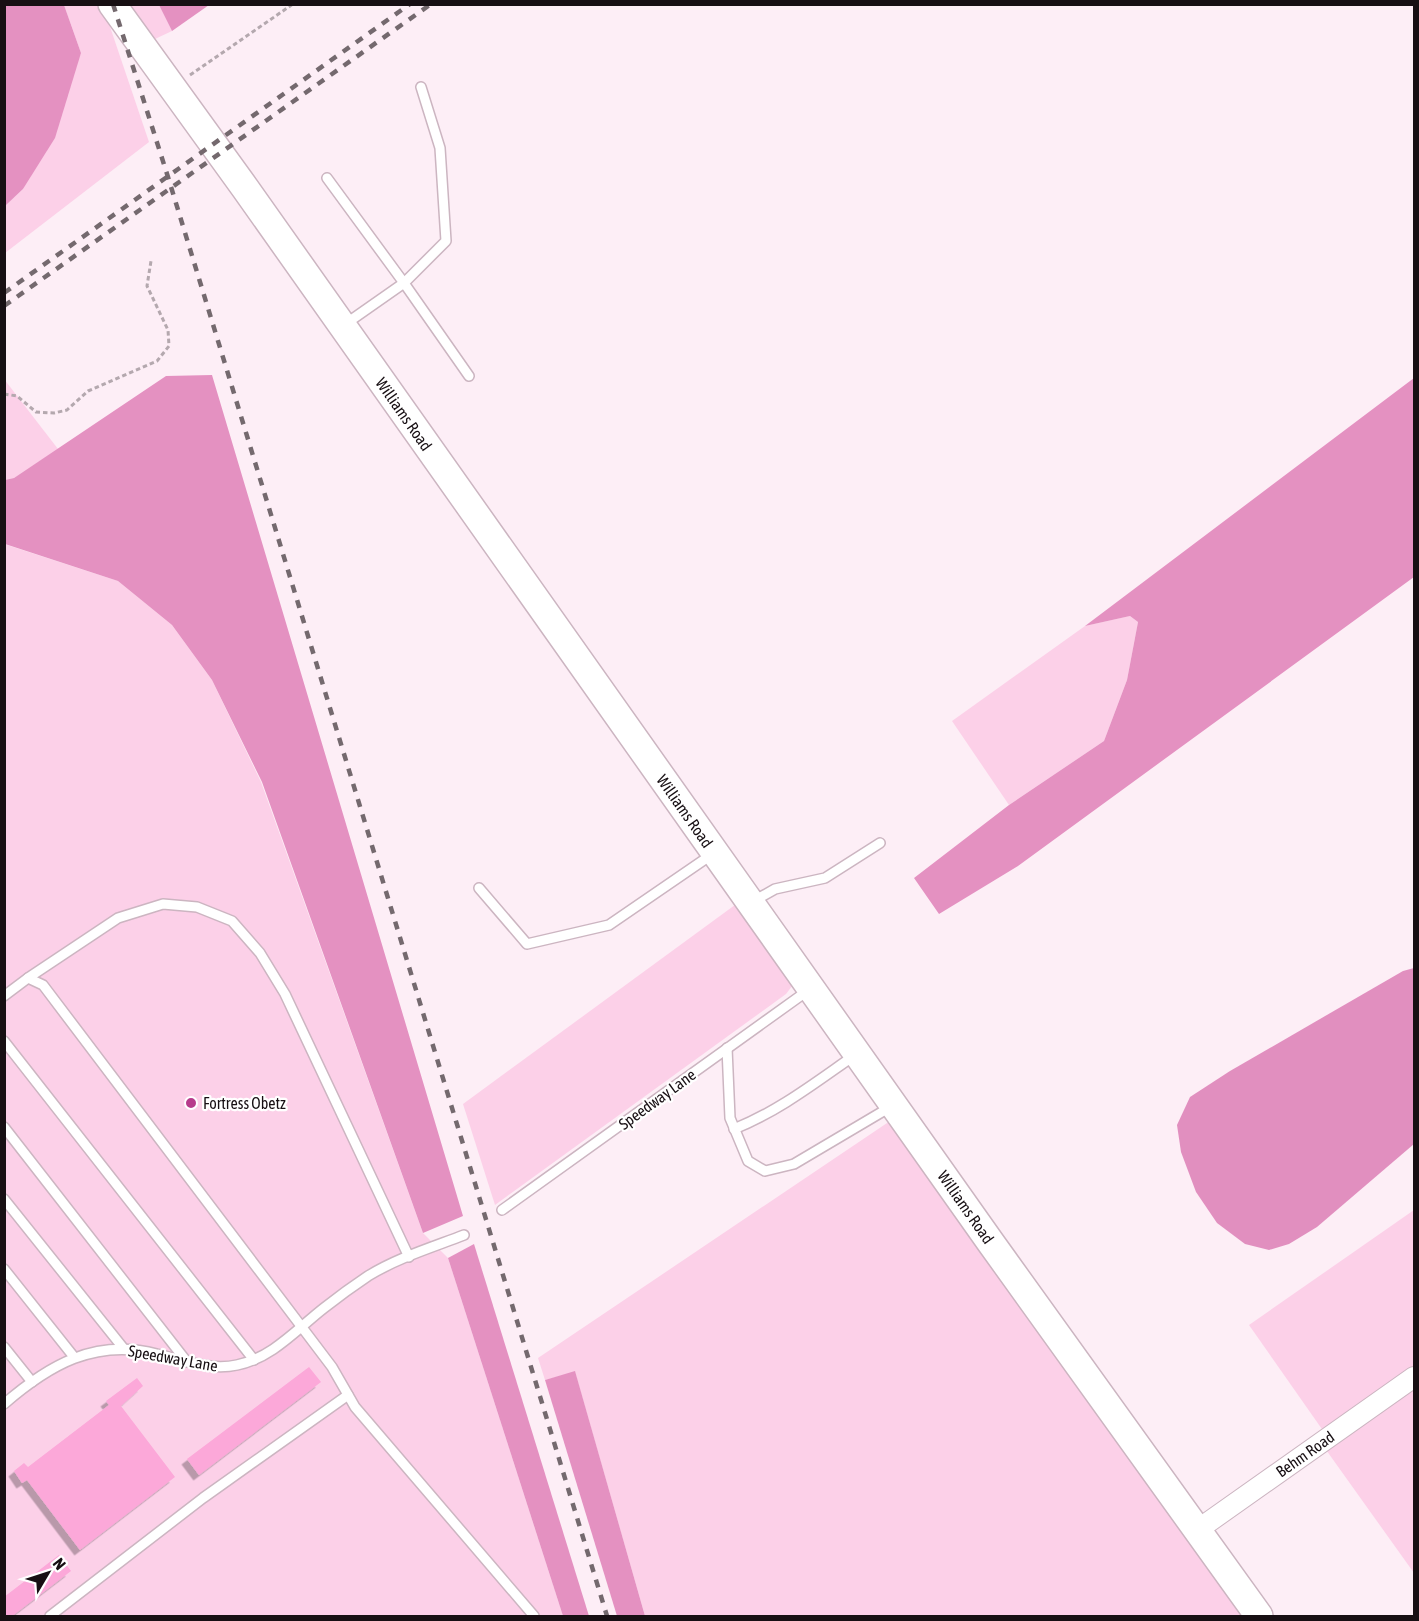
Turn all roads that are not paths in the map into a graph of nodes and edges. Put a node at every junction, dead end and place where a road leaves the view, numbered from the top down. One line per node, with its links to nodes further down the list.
1 (112, 4): 5 (main road, Williams Road)
2 (421, 87): 4 (lane)
3 (327, 178): 4 (lane)
4 (404, 283): 5 (lane); 6 (lane)
5 (342, 327): 8 (main road, Williams Road)
6 (469, 376)
7 (880, 843): 10 (lane)
8 (714, 853): 9 (lane); 10 (main road, Williams Road)
9 (478, 888)
10 (750, 903): 12 (main road, Williams Road)
11 (28, 978): 13 (lane); 23 (lane); 25 (lane)
12 (812, 988): 15 (lane, Speedway Lane); 16 (main road, Williams Road)
13 (4, 996)
14 (4, 1041): 29 (lane)
15 (727, 1048): 19 (lane); 21 (lane, Speedway Lane)
16 (858, 1053): 17 (main road, Williams Road); 19 (lane)
17 (894, 1105): 19 (lane); 35 (main road, Williams Road)
18 (4, 1127): 30 (lane)
19 (735, 1129)
20 (4, 1198): 27 (lane)
21 (502, 1210)
22 (464, 1234): 23 (lane, Speedway Lane)
23 (408, 1257): 25 (lane, Speedway Lane)
24 (4, 1269): 28 (lane)
25 (301, 1327): 29 (lane, Speedway Lane); 33 (lane)
26 (4, 1347): 32 (lane)
27 (124, 1349): 28 (lane, Speedway Lane); 30 (lane, Speedway Lane)
28 (74, 1357): 32 (lane, Speedway Lane)
29 (254, 1360): 30 (lane, Speedway Lane)
30 (188, 1362)
31 (1414, 1377): 35 (street, Behm Road)
32 (32, 1382): 34 (lane, Speedway Lane)
33 (348, 1395): 36 (lane); 37 (lane)
34 (4, 1404)
35 (1196, 1531): 38 (main road, Williams Road)
36 (50, 1617)
37 (534, 1617)
38 (1259, 1617)

